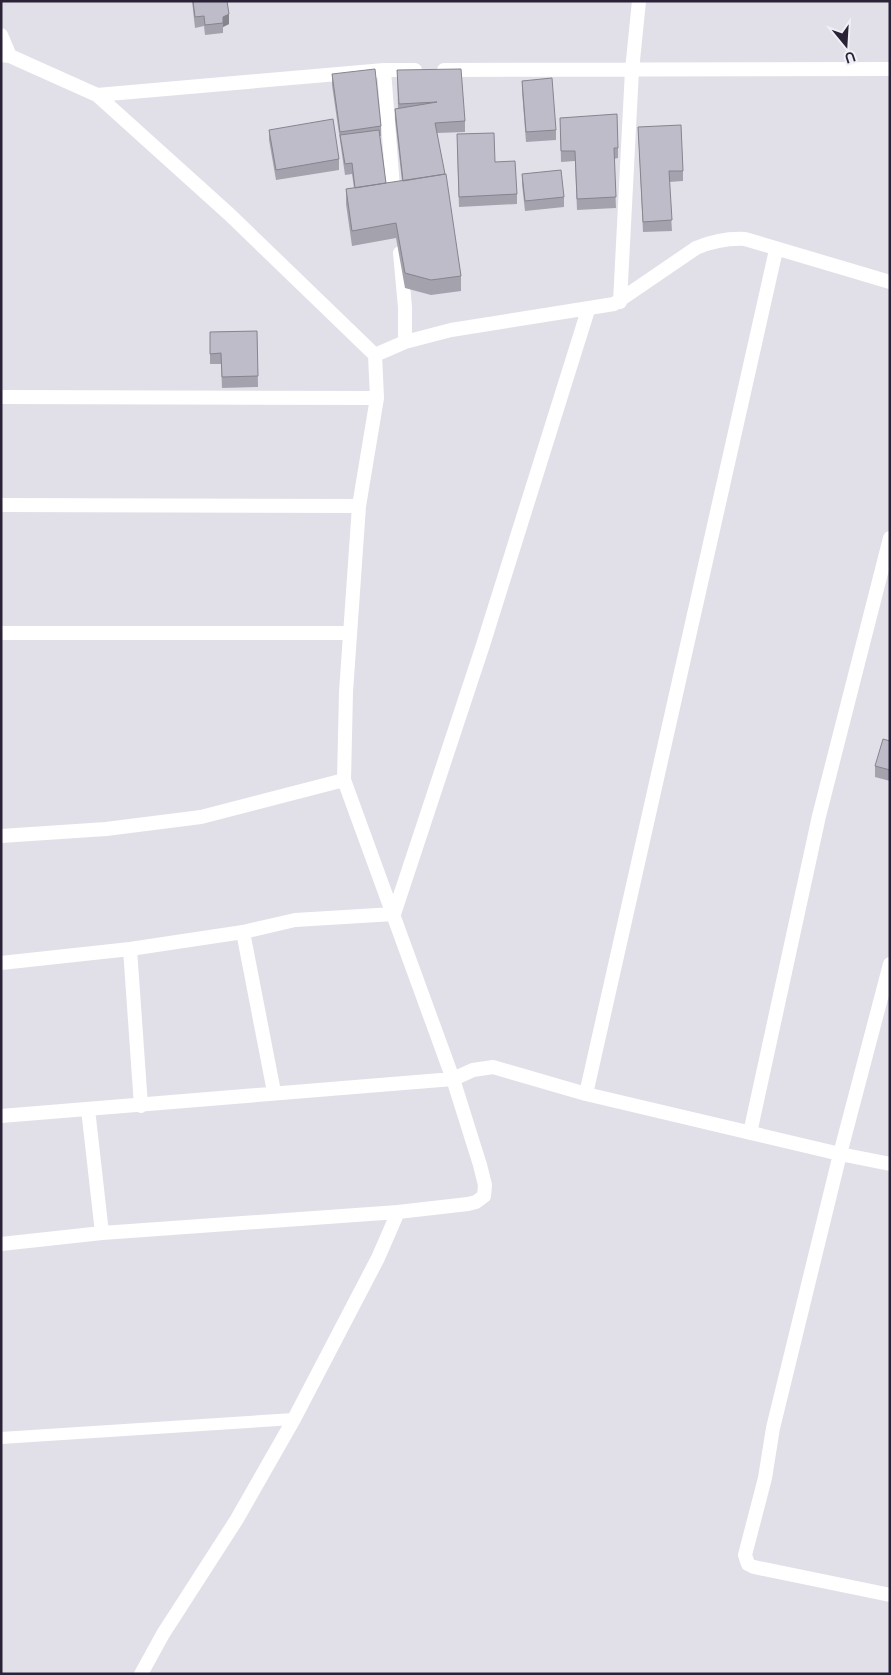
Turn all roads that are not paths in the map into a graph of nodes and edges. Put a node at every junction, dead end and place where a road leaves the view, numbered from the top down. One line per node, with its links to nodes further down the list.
1 (639, 1): 6 (street)
2 (1, 35): 3 (street)
3 (6, 55): 7 (street)
4 (890, 69): 6 (street)
5 (384, 70): 6 (street); 7 (street); 8 (street)
6 (632, 70): 12 (street)
7 (97, 96): 15 (street)
8 (395, 213)
9 (398, 241): 14 (street)
10 (776, 250): 11 (street); 12 (street); 32 (street)
11 (890, 282)
12 (620, 302): 13 (street)
13 (588, 310): 14 (street); 25 (street)
14 (405, 342): 15 (street)
15 (375, 355): 17 (street)
16 (1, 397): 17 (street)
17 (377, 398): 19 (street)
18 (1, 505): 19 (street)
19 (359, 506): 22 (street)
20 (890, 538): 36 (street)
21 (1, 633): 22 (street)
22 (350, 633): 23 (street)
23 (344, 780): 24 (street); 25 (street)
24 (1, 836)
25 (394, 914): 26 (street); 30 (street)
26 (243, 932): 27 (street); 31 (street)
27 (130, 949): 28 (street); 33 (street)
28 (1, 963)
29 (890, 964): 37 (street)
30 (453, 1079): 31 (street); 32 (street); 39 (street)
31 (274, 1092): 33 (street)
32 (586, 1094): 36 (street)
33 (141, 1106): 34 (street)
34 (88, 1109): 35 (street); 40 (street)
35 (1, 1116)
36 (750, 1133): 37 (street)
37 (840, 1154): 38 (street); 44 (street)
38 (890, 1164)
39 (398, 1212): 40 (street); 42 (street)
40 (102, 1232): 41 (street)
41 (1, 1244)
42 (294, 1419): 43 (lane); 45 (street)
43 (1, 1438)
44 (890, 1595)
45 (142, 1674)

